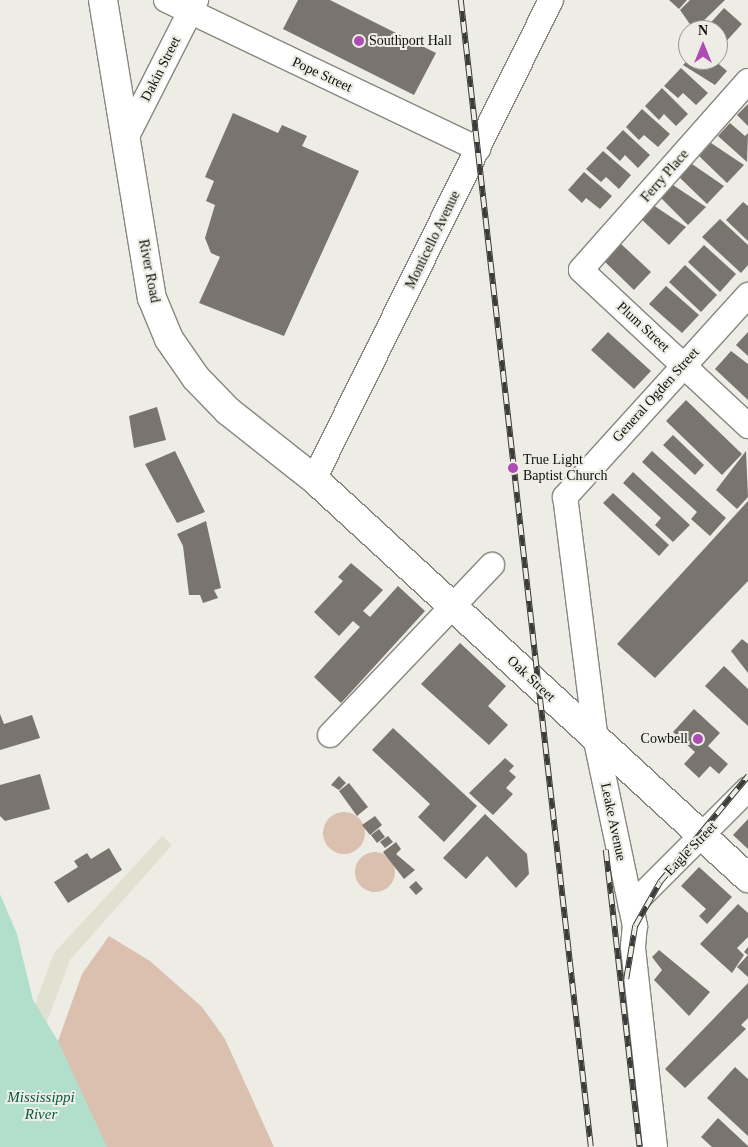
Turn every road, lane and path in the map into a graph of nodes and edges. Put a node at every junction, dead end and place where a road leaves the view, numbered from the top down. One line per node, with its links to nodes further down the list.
1 (103, 0): 6 (main road, River Road)
2 (166, 0): 4 (street, Pope Street)
3 (550, 0): 7 (street, Monticello Avenue)
4 (193, 6): 6 (street, Dakin Street); 7 (street, Pope Street)
5 (748, 81): 8 (street, Ferry Place)
6 (126, 138): 12 (main road, River Road)
7 (478, 149): 12 (street, Monticello Avenue)
8 (581, 270): 10 (street, Plum Street)
9 (748, 295): 10 (street, General Ogden Street)
10 (683, 364): 11 (street, Plum Street); 13 (street, General Ogden Street)
11 (748, 426)
12 (314, 479): 15 (main road, Oak Street)
13 (565, 497): 17 (street, Leake Avenue)
14 (492, 565): 15 (street)
15 (453, 607): 16 (street); 17 (main road, Oak Street)
16 (330, 735)
17 (596, 741): 19 (main road, Oak Street); 21 (street, Leake Avenue)
18 (748, 789): 19 (street, Eagle Street)
19 (704, 836): 20 (main road, Oak Street); 21 (street, Eagle Street)
20 (748, 878)
21 (631, 906): 22 (street, Leake Avenue)
22 (655, 1147)

